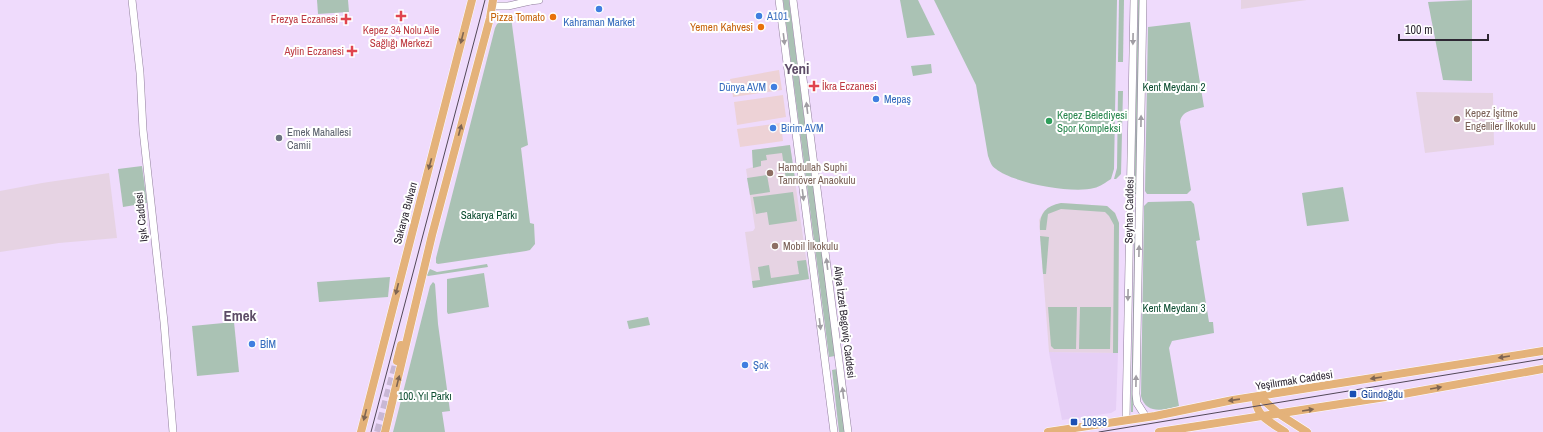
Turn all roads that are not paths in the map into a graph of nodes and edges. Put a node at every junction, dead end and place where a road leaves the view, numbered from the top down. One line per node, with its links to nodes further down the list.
1 (132, 0): 21 (street, Işık Caddesi)
2 (472, 0): 22 (main road, Sakarya Bulvarı, one-way to 22)
3 (539, 0): 8 (street)
4 (779, 0): 24 (street, one-way to 24)
5 (793, 0): 25 (street, Aliya İzzet Begoviç Caddesi, one-way to 5)
6 (1134, 0): 20 (street, Seyhan Caddesi, one-way to 20)
7 (1143, 0): 19 (street, Seyhan Caddesi, one-way to 7)
8 (526, 1): 10 (street)
9 (490, 2): 10 (street); 11 (main road)
10 (505, 6): 11 (street)
11 (490, 18): 12 (main road, one-way to 11)
12 (432, 235): 14 (main road); 23 (main road, one-way to 12)
13 (1543, 351): 16 (main road, Yeşilırmak Caddesi, one-way to 16)
14 (397, 361)
15 (1543, 370): 17 (main road, one-way to 15)
16 (1260, 397): 17 (main road); 18 (main road); 19 (main road, Yeşilırmak Caddesi, one-way to 19)
17 (1278, 414): 18 (main road); 29 (main road)
18 (1262, 416): 27 (main road); 28 (main road)
19 (1146, 417): 20 (main road, Yeşilırmak Caddesi)
20 (1126, 420): 26 (main road, Yeşilırmak Caddesi)
21 (173, 432)
22 (360, 432)
23 (385, 432)
24 (834, 432)
25 (848, 432)
26 (1048, 432)
27 (1159, 432)
28 (1285, 432)
29 (1307, 432)

